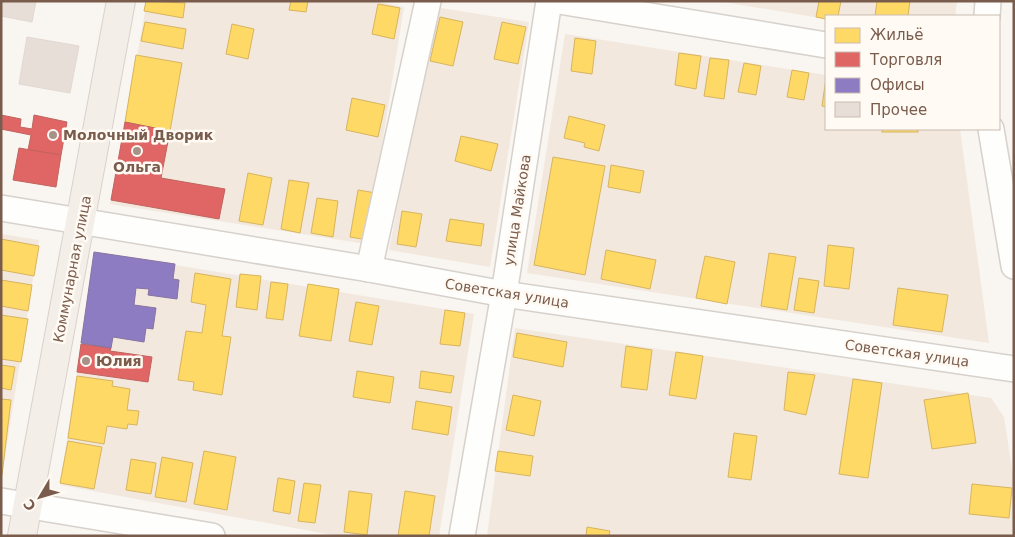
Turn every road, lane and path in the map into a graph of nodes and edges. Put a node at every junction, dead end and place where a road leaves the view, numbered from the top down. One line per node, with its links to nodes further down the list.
1 (121, 1): 10 (main road, Коммунарная улица)
2 (428, 1): 12 (street)
3 (549, 1): 13 (street, улица Майкова)
4 (559, 1): 7 (street)
5 (988, 1): 6 (street)
6 (987, 15)
7 (825, 45)
8 (991, 130): 11 (street)
9 (1, 208): 10 (street, Советская улица)
10 (80, 221): 12 (street, Советская улица); 15 (main road, Коммунарная улица)
11 (1014, 266)
12 (369, 269): 13 (street, Советская улица)
13 (504, 294): 14 (street, Советская улица); 18 (street, улица Майкова)
14 (1014, 369)
15 (14, 503): 16 (main road, Коммунарная улица); 17 (street)
16 (22, 536)
17 (212, 536)
18 (462, 536)

